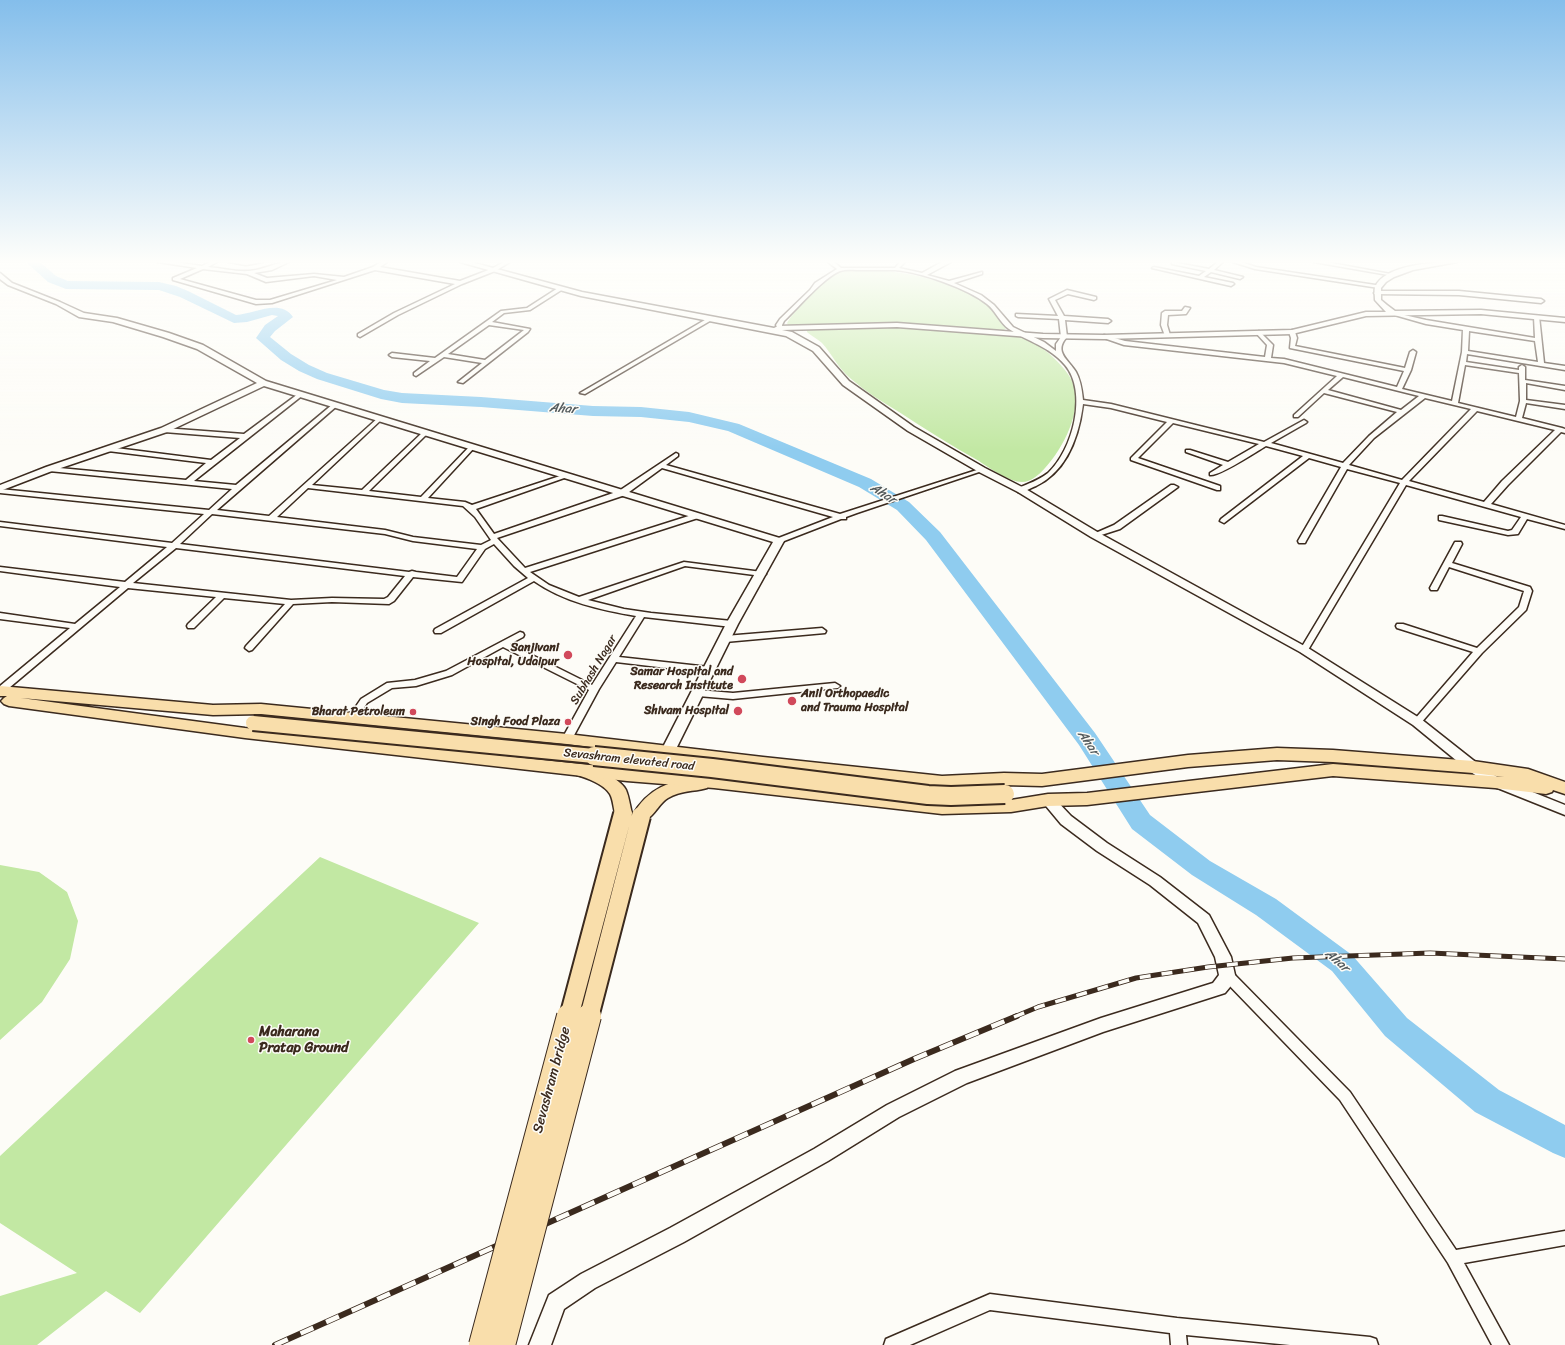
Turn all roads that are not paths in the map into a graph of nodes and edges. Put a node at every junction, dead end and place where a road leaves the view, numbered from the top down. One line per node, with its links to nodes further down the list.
1 (131, 325): 43 (street)
2 (378, 325): 20 (street)
3 (486, 325): 28 (street)
4 (499, 325): 32 (street)
5 (700, 325): 47 (street)
6 (747, 325): 16 (street)
7 (779, 325): 14 (street)
8 (1006, 325): 18 (street)
9 (1063, 325): 22 (street)
10 (1164, 325): 21 (street)
11 (1322, 325): 17 (street)
12 (1444, 325): 15 (street)
13 (1537, 325): 24 (street)
14 (780, 328): 16 (street); 18 (street)
15 (1466, 328): 24 (street); 26 (street)
16 (769, 329): 77 (street)
17 (1292, 332): 19 (street); 37 (street)
18 (1018, 333): 22 (street); 29 (street)
19 (1258, 333): 21 (street); 30 (street)
20 (360, 335)
21 (1167, 335): 23 (street)
22 (1064, 337): 23 (street); 29 (street)
23 (1104, 337): 30 (street)
24 (1538, 340): 35 (street)
25 (1413, 352): 37 (street)
26 (1465, 352): 33 (street); 34 (street)
27 (392, 354): 31 (street)
28 (442, 356): 31 (street); 32 (street)
29 (1061, 358): 51 (street)
30 (1268, 359): 40 (street)
31 (436, 360): 39 (street)
32 (487, 362): 42 (street)
33 (1523, 362): 35 (street); 38 (street)
34 (1463, 363): 38 (street); 52 (street)
35 (1541, 365): 36 (street)
36 (1565, 368)
37 (1408, 370): 45 (street)
38 (1522, 372): 41 (street)
39 (416, 374)
40 (1343, 375): 45 (street); 46 (street)
41 (1522, 381): 44 (street); 50 (street)
42 (461, 382)
43 (263, 383): 48 (street); 62 (street)
44 (1565, 388)
45 (1399, 389): 49 (street)
46 (1324, 391): 56 (street); 57 (street)
47 (584, 393)
48 (300, 395): 53 (street); 65 (street)
49 (1425, 395): 52 (street); 56 (street)
50 (1523, 401): 54 (street); 59 (street)
51 (1081, 402): 60 (street); 87 (street)
52 (1455, 403): 55 (street)
53 (335, 405): 58 (street); 83 (street)
54 (1565, 407)
55 (1476, 408): 59 (street); 81 (street)
56 (1403, 412): 75 (street)
57 (1296, 416)
58 (378, 419): 64 (street); 82 (street)
59 (1519, 419): 63 (street)
60 (1172, 421): 66 (street); 85 (street)
61 (1304, 422): 66 (street)
62 (164, 430): 65 (street); 68 (street)
63 (1562, 430): 91 (street)
64 (425, 433): 67 (street); 88 (street)
65 (244, 436): 72 (street)
66 (1266, 444): 71 (street); 73 (street)
67 (472, 447): 79 (street); 90 (street)
68 (108, 449): 72 (street); 76 (street)
69 (1188, 451): 73 (street)
70 (676, 455): 74 (street)
71 (1308, 456): 75 (street); 99 (street)
72 (212, 462): 80 (street)
73 (1230, 465): 78 (street)
74 (662, 466): 89 (street); 96 (street)
75 (1345, 466): 81 (street); 104 (street)
76 (49, 469): 80 (street); 86 (street)
77 (982, 470): 87 (street); 96 (street)
78 (1212, 474)
79 (565, 476): 89 (street); 92 (street)
80 (188, 482): 83 (street)
81 (1404, 482): 91 (street); 132 (street)
82 (306, 486): 88 (street); 97 (street)
83 (238, 487): 93 (street)
84 (1174, 487): 102 (street)
85 (1217, 488)
86 (0, 490): 93 (street)
87 (1021, 490): 102 (street)
88 (364, 492): 90 (street)
89 (622, 493): 94 (street); 103 (street)
90 (424, 498): 92 (street)
91 (1486, 505): 95 (street)
92 (471, 508): 103 (street)
93 (211, 512): 97 (street); 107 (street)
94 (695, 516): 105 (street); 111 (street)
95 (1525, 516): 98 (street); 101 (street)
96 (843, 517): 105 (street)
97 (271, 518): 108 (street)
98 (1442, 518)
99 (1224, 521)
100 (0, 524): 107 (street)
101 (1565, 527)
102 (1095, 536): 132 (street)
103 (494, 539): 108 (street); 111 (street)
104 (1302, 541)
105 (779, 542): 113 (street)
106 (1458, 544): 109 (street)
107 (173, 546): 112 (street); 115 (street)
108 (482, 547): 112 (street)
109 (1447, 564): 116 (street); 133 (street)
110 (0, 569): 115 (street)
111 (524, 571): 114 (street)
112 (412, 573): 119 (street)
113 (762, 574): 118 (street); 122 (street)
114 (534, 578): 118 (street); 126 (street)
115 (126, 584): 117 (street); 123 (street)
116 (1434, 588)
117 (223, 594): 119 (street); 124 (street)
118 (578, 601): 120 (street)
119 (291, 602): 131 (street)
120 (642, 614): 122 (street); 134 (street, Subhash Nagar)
121 (0, 616): 123 (street)
122 (732, 624): 129 (street)
123 (75, 626): 138 (street)
124 (191, 626)
125 (1400, 626): 133 (street)
126 (438, 631)
127 (822, 631): 129 (street)
128 (520, 635): 130 (street)
129 (725, 639): 135 (street)
130 (503, 644): 137 (street); 142 (street)
131 (249, 648)
132 (1304, 650): 143 (street)
133 (1479, 651): 143 (street)
134 (614, 659): 135 (street); 137 (street, Subhash Nagar)
135 (709, 670): 139 (street)
136 (836, 686): 139 (street)
137 (594, 689): 146 (street, Subhash Nagar)
138 (0, 691): 141 (main road)
139 (698, 693): 148 (street)
140 (0, 700): 145 (main road)
141 (213, 710): 142 (main road); 144 (main road)
142 (353, 718): 146 (main road)
143 (1417, 722): 149 (street)
144 (253, 723): 145 (main road); 157 (main road, Sevashram elevated road, bridge)
145 (203, 726): 150 (main road)
146 (567, 739): 147 (main road)
147 (629, 746): 148 (main road); 151 (main road)
148 (668, 750): 152 (main road); 153 (main road)
149 (1473, 767): 153 (main road); 155 (street); 156 (main road)
150 (576, 769): 151 (main road); 160 (main road)
151 (627, 775): 152 (main road); 160 (main road)
152 (659, 777): 154 (main road); 160 (main road)
153 (1042, 780): 157 (main road)
154 (714, 782): 158 (main road); 160 (main road)
155 (1494, 782): 156 (main road); 158 (main road); 159 (street)
156 (1565, 789)
157 (1005, 794): 158 (main road)
158 (1048, 800): 161 (street)
159 (1565, 810)
160 (632, 815): 166 (main road, Sevashram bridge, bridge); 167 (main road, Sevashram bridge, bridge)
161 (1227, 975): 163 (street); 168 (street)
162 (1565, 1238): 163 (street)
163 (1453, 1258): 172 (street)
164 (1177, 1326): 165 (street); 169 (street); 170 (street)
165 (1345, 1344): 171 (street)
166 (481, 1345)
167 (503, 1345)
168 (540, 1345)
169 (892, 1345)
170 (1180, 1345)
171 (1370, 1345)
172 (1500, 1345)

